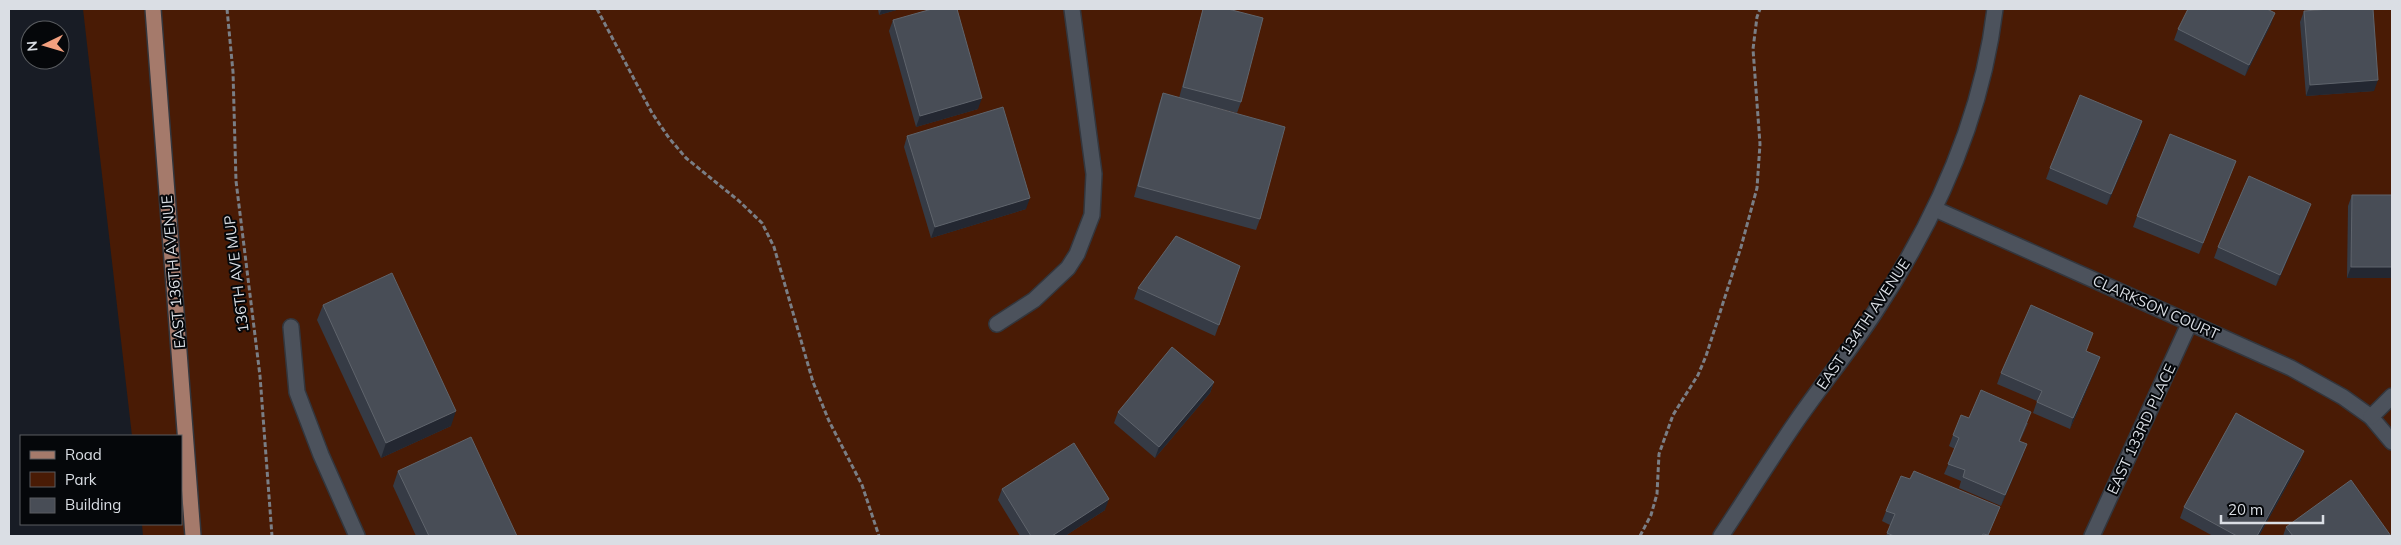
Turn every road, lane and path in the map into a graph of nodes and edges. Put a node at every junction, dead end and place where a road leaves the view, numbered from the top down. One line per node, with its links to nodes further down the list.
1 (153, 9): 14 (main road, EAST 136TH AVENUE)
2 (227, 9): 15 (path, 136TH AVE MUP)
3 (596, 9): 17 (path)
4 (1072, 9): 9 (street)
5 (1760, 9): 18 (path)
6 (1995, 9): 7 (street, EAST 134TH AVENUE)
7 (1935, 209): 8 (street, CLARKSON COURT); 19 (street, EAST 134TH AVENUE)
8 (2190, 322): 12 (street, CLARKSON COURT); 20 (street, EAST 133RD PLACE)
9 (997, 324)
10 (290, 327): 16 (street)
11 (2392, 396): 12 (street)
12 (2371, 418): 13 (street, CLARKSON COURT)
13 (2392, 442)
14 (192, 536)
15 (272, 536)
16 (357, 536)
17 (879, 536)
18 (1640, 536)
19 (1721, 536)
20 (2092, 536)

